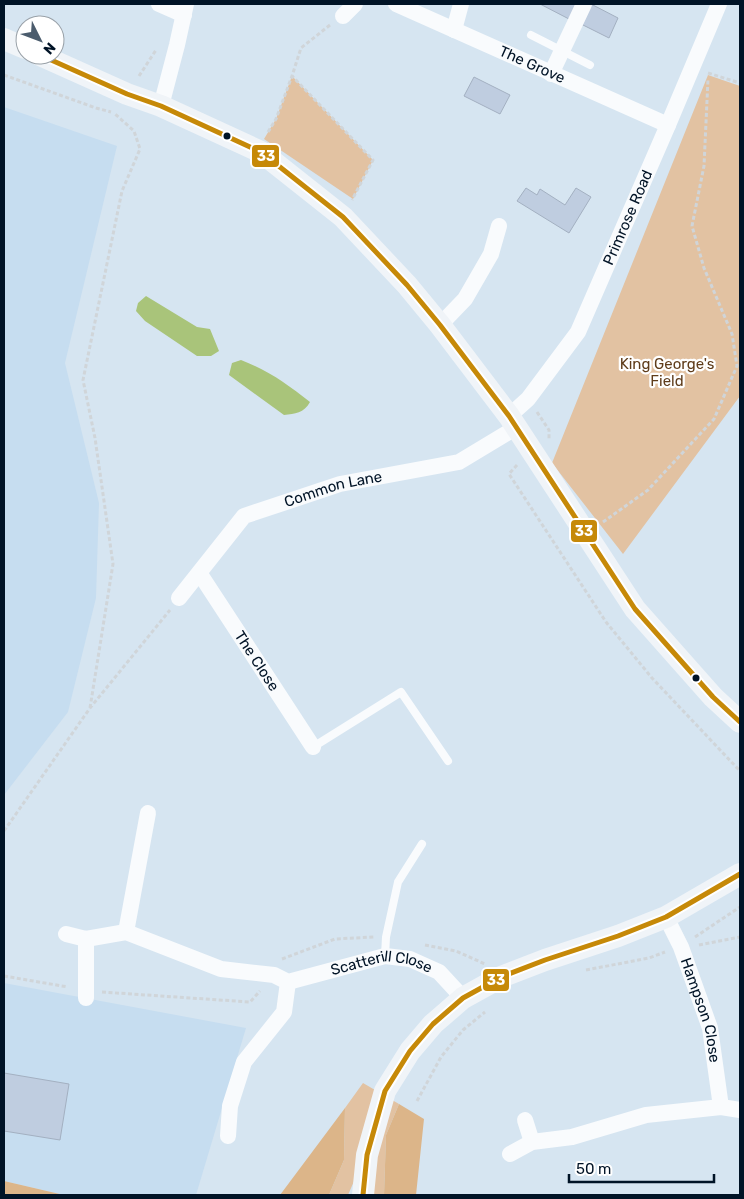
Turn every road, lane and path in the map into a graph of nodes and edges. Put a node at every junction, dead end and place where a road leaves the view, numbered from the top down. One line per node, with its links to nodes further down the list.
1 (159, 4): 7 (street)
2 (354, 4): 8 (street)
3 (396, 4): 9 (street, The Grove)
4 (461, 4): 9 (street)
5 (584, 4): 11 (street)
6 (719, 4): 12 (street, Primrose Road)
7 (185, 9): 19 (street)
8 (343, 16): 17 (path)
9 (454, 30): 15 (street, The Grove)
10 (531, 35): 11 (lane)
11 (562, 50): 14 (lane); 15 (street)
12 (694, 64): 16 (path); 21 (street, Primrose Road)
13 (62, 65): 19 (street)
14 (590, 65)
15 (551, 74): 21 (street, The Grove)
16 (708, 74): 18 (path); 27 (path)
17 (292, 76): 22 (path); 23 (path)
18 (740, 83)
19 (161, 106): 22 (street)
20 (114, 112): 30 (path)
21 (668, 126): 26 (street, Primrose Road)
22 (261, 152): 23 (street)
23 (343, 218): 25 (street)
24 (499, 226): 25 (street)
25 (440, 325): 26 (street)
26 (513, 422): 28 (street, Common Lane); 31 (street)
27 (601, 523)
28 (200, 574): 29 (street, Common Lane); 32 (street, The Close)
29 (179, 598): 30 (path)
30 (90, 708): 35 (path)
31 (740, 722)
32 (313, 747): 33 (lane)
33 (448, 761)
34 (148, 813): 39 (street)
35 (4, 831)
36 (422, 844): 44 (lane)
37 (740, 874): 38 (street)
38 (666, 917): 43 (street, Hampson Close); 47 (street)
39 (126, 932): 42 (street); 45 (street)
40 (66, 934): 42 (street)
41 (740, 937): 43 (path)
42 (86, 938): 46 (street)
43 (681, 947): 50 (street, Hampson Close)
44 (385, 956): 45 (street, Scatterill Close); 47 (street, Scatterill Close)
45 (288, 982): 53 (street)
46 (86, 998)
47 (463, 998): 56 (street)
48 (491, 1006): 49 (path)
49 (417, 1101)
50 (721, 1107): 51 (street); 54 (street)
51 (740, 1110)
52 (525, 1120): 54 (street)
53 (228, 1136)
54 (532, 1142): 55 (street)
55 (510, 1154)
56 (363, 1195)

